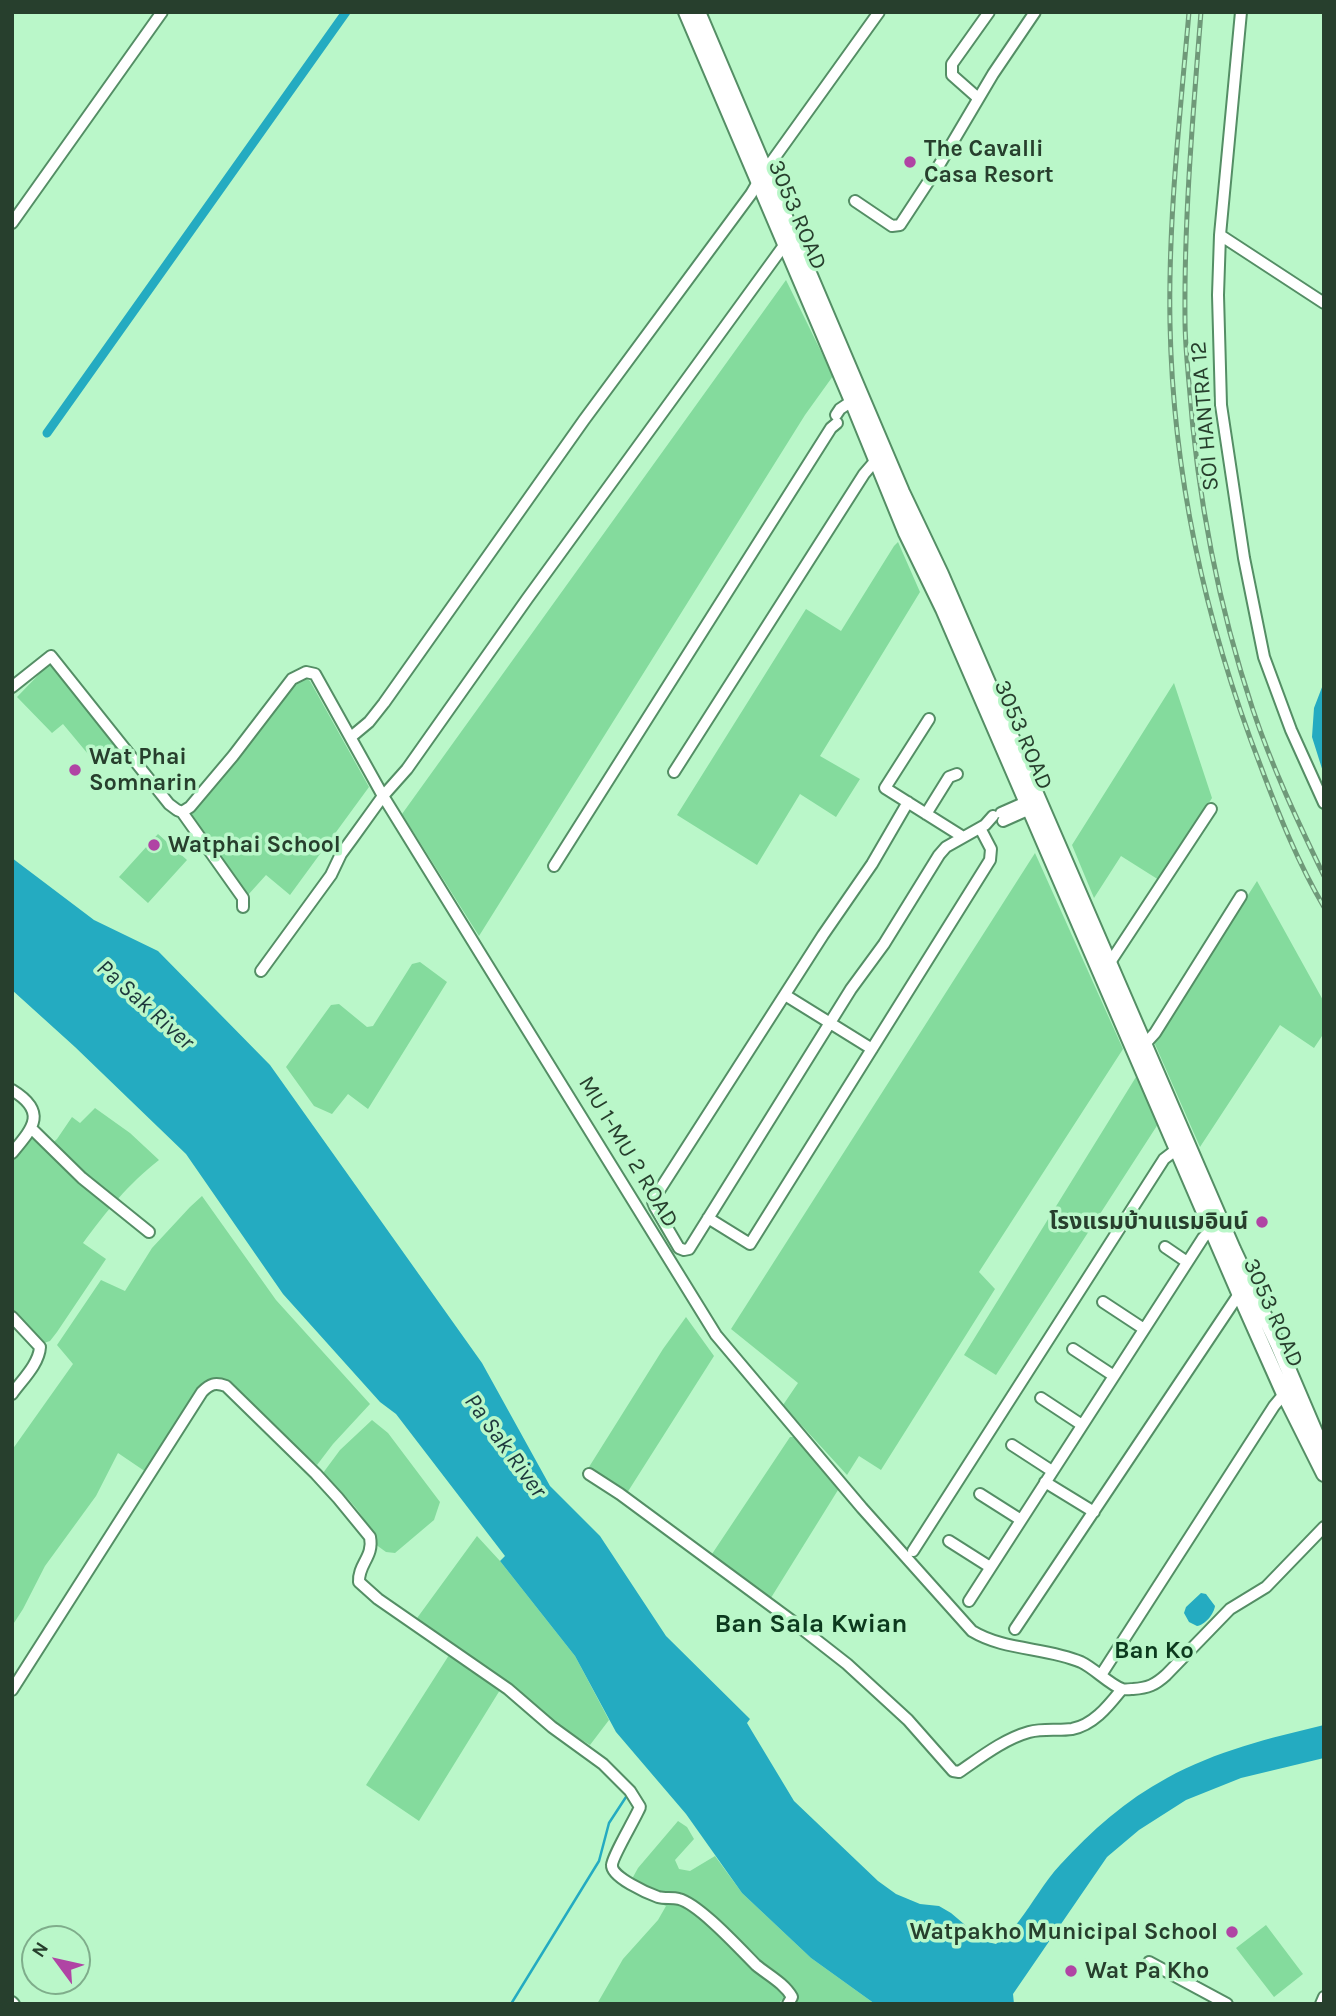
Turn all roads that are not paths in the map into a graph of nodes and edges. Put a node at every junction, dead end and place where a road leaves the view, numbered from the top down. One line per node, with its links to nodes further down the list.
1 (162, 12): 11 (street)
2 (686, 12): 9 (main road, 3053 ROAD)
3 (698, 12): 9 (main road, 3053 ROAD)
4 (879, 12): 9 (street)
5 (989, 12): 8 (street)
6 (1035, 12): 8 (street)
7 (1241, 12): 12 (street, SOI HANTRA 12)
8 (978, 98): 10 (street)
9 (761, 176): 13 (main road, 3053 ROAD); 17 (main road, 3053 ROAD); 20 (street)
10 (855, 201)
11 (12, 223)
12 (1220, 235): 14 (street); 25 (street, SOI HANTRA 12)
13 (785, 244): 15 (main road, 3053 ROAD); 23 (street)
14 (1324, 303)
15 (853, 403): 16 (main road, 3053 ROAD); 32 (street)
16 (876, 460): 17 (main road, 3053 ROAD); 21 (street)
17 (929, 564): 26 (main road, 3053 ROAD); 35 (main road, 3053 ROAD)
18 (12, 687): 28 (street)
19 (929, 719): 24 (street)
20 (351, 737): 23 (street, MU 1-MU 2 ROAD); 28 (street, MU 1-MU 2 ROAD)
21 (674, 772)
22 (957, 774): 29 (street)
23 (383, 796): 36 (street); 75 (street, MU 1-MU 2 ROAD)
24 (908, 802): 29 (street); 37 (street)
25 (1324, 803)
26 (1028, 805): 30 (street); 43 (main road, 3053 ROAD)
27 (1211, 809): 35 (street)
28 (182, 812): 34 (street)
29 (926, 814): 31 (street)
30 (993, 821): 31 (street); 40 (street)
31 (963, 837): 38 (street)
32 (554, 866)
33 (1241, 896): 39 (street)
34 (243, 907)
35 (1109, 964): 39 (main road, 3053 ROAD)
36 (261, 971)
37 (785, 995): 38 (street); 45 (street)
38 (830, 1023): 40 (street); 45 (street)
39 (1144, 1045): 50 (main road, 3053 ROAD)
40 (872, 1049): 45 (street)
41 (12, 1090): 42 (street)
42 (32, 1129): 44 (street); 47 (street)
43 (1177, 1149): 46 (main road, 3053 ROAD); 71 (street)
44 (12, 1153)
45 (708, 1218)
46 (1211, 1229): 49 (street); 50 (main road, 3053 ROAD)
47 (149, 1232)
48 (1165, 1247): 49 (street)
49 (1187, 1262): 53 (street)
50 (1244, 1287): 57 (main road, 3053 ROAD); 61 (main road, 3053 ROAD); 67 (street)
51 (1103, 1302): 53 (street)
52 (12, 1317): 56 (street)
53 (1144, 1329): 55 (street)
54 (1073, 1349): 55 (street)
55 (1114, 1376): 59 (street)
56 (12, 1394)
57 (1284, 1394): 64 (main road, 3053 ROAD); 75 (street)
58 (1041, 1398): 59 (street)
59 (1082, 1425): 62 (street)
60 (1012, 1446): 62 (street)
61 (1324, 1453)
62 (1052, 1471): 65 (street)
63 (589, 1474): 76 (street)
64 (1324, 1474)
65 (1045, 1482): 67 (street); 68 (street)
66 (980, 1494): 68 (street)
67 (1094, 1512): 74 (street)
68 (1021, 1520): 72 (street)
69 (1324, 1527): 76 (street)
70 (949, 1541): 72 (street)
71 (913, 1551)
72 (990, 1567): 73 (street)
73 (969, 1601)
74 (1015, 1629)
75 (1101, 1675): 76 (street, MU 1-MU 2 ROAD)
76 (1122, 1689)
77 (12, 1690): 79 (street)
78 (1149, 1962): 80 (street)
79 (788, 2004)
80 (1227, 2004)

